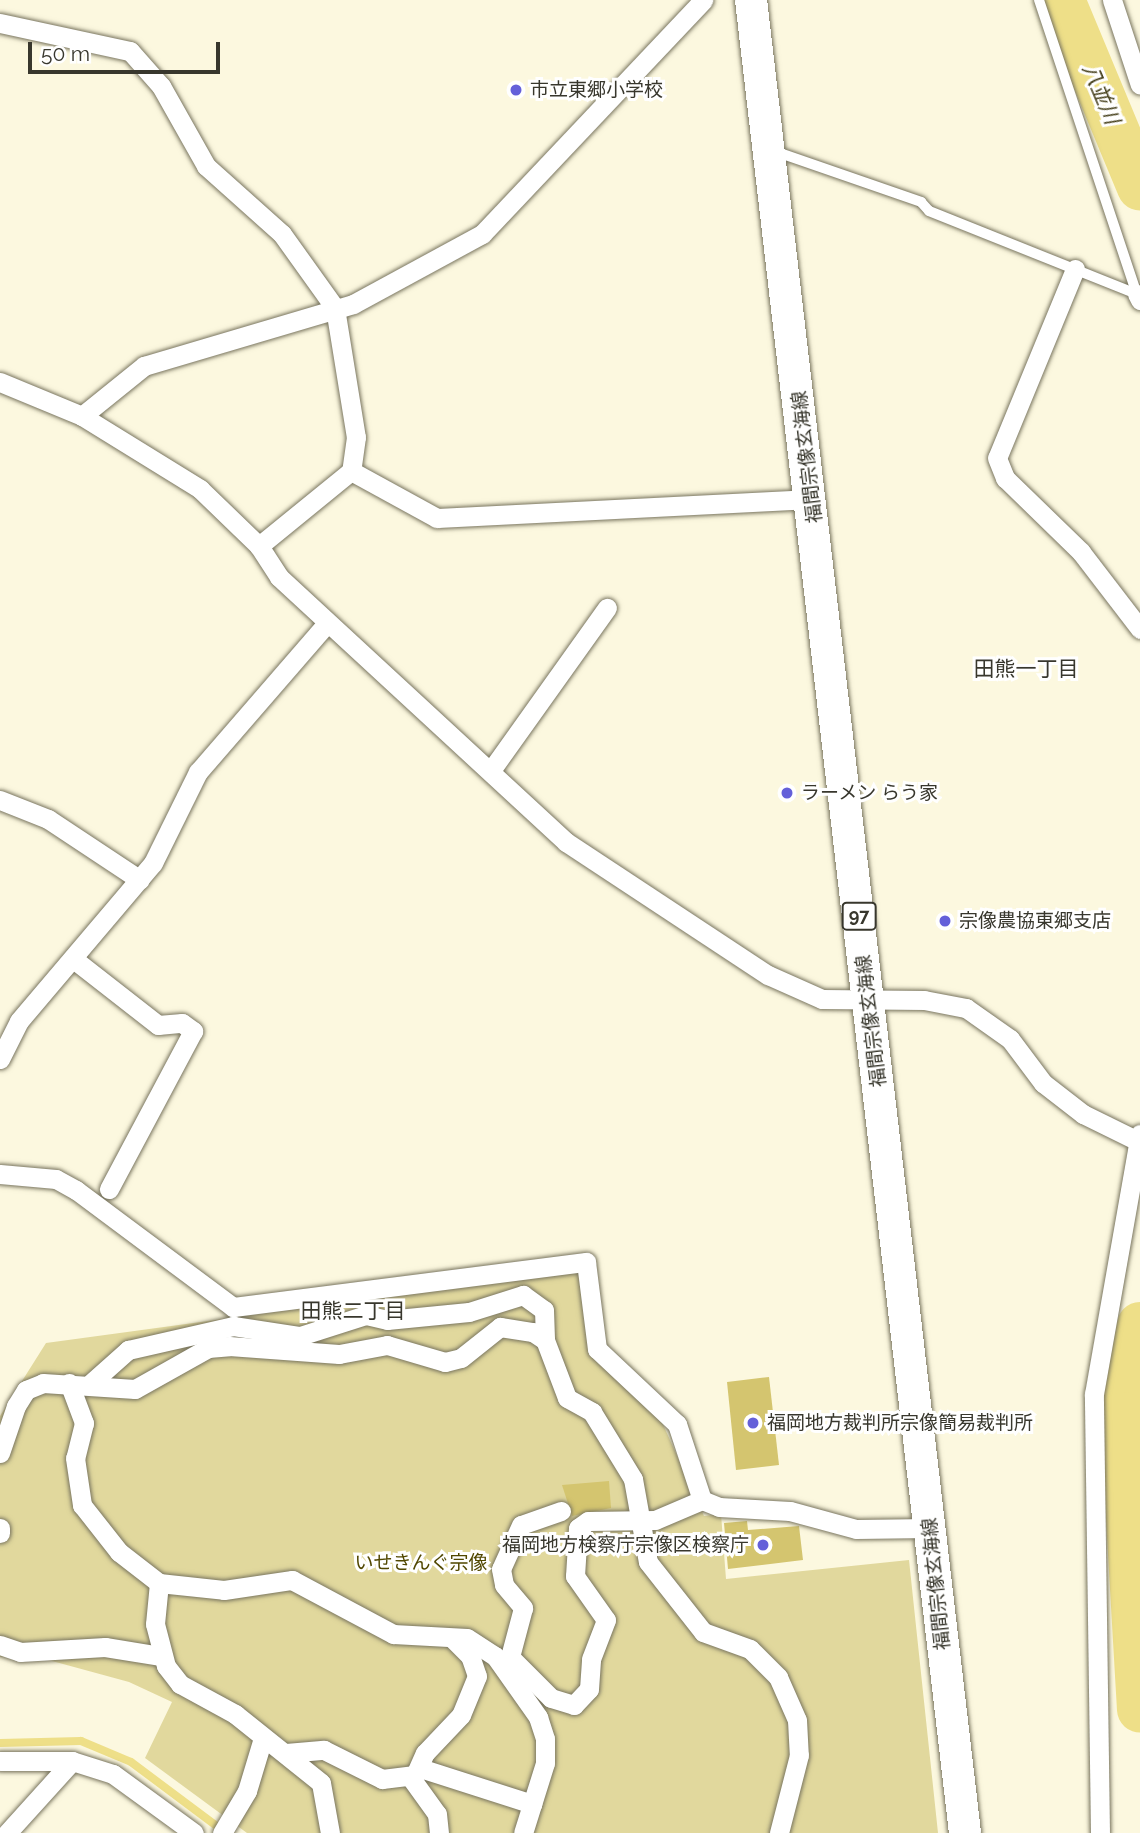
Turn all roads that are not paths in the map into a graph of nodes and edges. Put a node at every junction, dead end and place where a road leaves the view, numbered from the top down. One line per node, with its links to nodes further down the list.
1 (703, 0): 10 (street)
2 (751, 0): 7 (main road, 福間宗像玄海線 / 97)
3 (1039, 0): 9 (lane)
4 (1112, 0): 6 (street)
5 (0, 23): 10 (street)
6 (1140, 85)
7 (771, 149): 8 (lane); 14 (main road, 福間宗像玄海線 / 97)
8 (1075, 269): 9 (lane); 18 (street)
9 (1139, 297)
10 (335, 308): 12 (street); 13 (street)
11 (0, 382): 12 (street)
12 (82, 416): 15 (street)
13 (351, 471): 14 (street); 15 (street)
14 (812, 499): 23 (main road, 福間宗像玄海線 / 97)
15 (259, 546): 17 (street)
16 (607, 608): 19 (street)
17 (327, 623): 19 (street); 21 (street)
18 (1140, 629)
19 (492, 769): 23 (street)
20 (0, 800): 21 (street)
21 (140, 880): 22 (street)
22 (76, 961): 24 (street); 27 (street)
23 (869, 1001): 25 (street); 36 (main road, 福間宗像玄海線 / 97)
24 (0, 1059)
25 (1139, 1139): 55 (street)
26 (0, 1174): 33 (street)
27 (109, 1189)
28 (545, 1340): 29 (street); 29 (street); 35 (street)
29 (307, 1342): 31 (street); 31 (street)
30 (69, 1383): 31 (street); 32 (street); 37 (street)
31 (91, 1383)
32 (0, 1453)
33 (702, 1500): 35 (street); 36 (street)
34 (561, 1511): 35 (street)
35 (639, 1519): 53 (street)
36 (930, 1528): 54 (main road, 福間宗像玄海線 / 97)
37 (159, 1583): 38 (street); 40 (street)
38 (452, 1638): 45 (street); 46 (street)
39 (0, 1645): 40 (street)
40 (161, 1656): 41 (street)
41 (263, 1738): 42 (street); 49 (street)
42 (286, 1753): 45 (street); 50 (street)
43 (0, 1760): 44 (street)
44 (72, 1761): 47 (street); 48 (street)
45 (415, 1773): 46 (street); 51 (street)
46 (532, 1804): 52 (street)
47 (6, 1833)
48 (194, 1833)
49 (222, 1833)
50 (330, 1833)
51 (439, 1833)
52 (523, 1833)
53 (779, 1833)
54 (965, 1833)
55 (1100, 1833)

